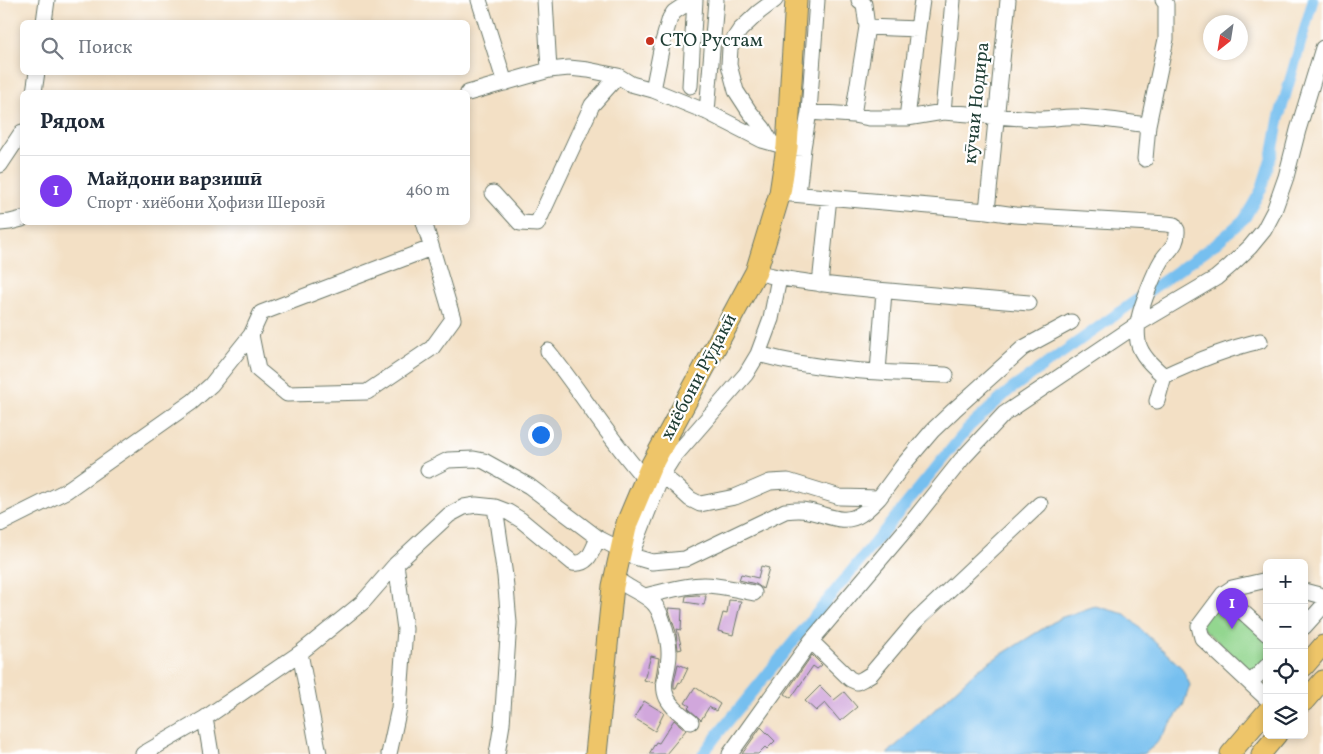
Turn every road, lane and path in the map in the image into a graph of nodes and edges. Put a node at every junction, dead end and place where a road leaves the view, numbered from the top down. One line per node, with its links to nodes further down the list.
1 (47, 0): 14 (street)
2 (479, 0): 21 (street)
3 (544, 0): 18 (street)
4 (694, 0): 22 (street); 24 (street)
5 (716, 0): 26 (street)
6 (775, 0): 34 (street)
7 (796, 0): 34 (highway, хиёбони Рӯдакӣ)
8 (817, 0): 27 (street)
9 (859, 0): 15 (street)
10 (922, 0): 16 (street)
11 (953, 0): 28 (street)
12 (1008, 0): 30 (street, кӯчаи Нодира)
13 (1164, 0): 32 (street)
14 (44, 20)
15 (867, 27): 16 (street); 29 (street)
16 (918, 29): 31 (street)
17 (1323, 48): 50 (street)
18 (549, 70): 20 (street); 21 (street)
19 (37, 75): 23 (street)
20 (618, 76): 24 (street); 37 (street)
21 (504, 83): 25 (street)
22 (690, 86)
23 (34, 90)
24 (653, 90): 26 (street)
25 (470, 92)
26 (707, 112): 34 (street)
27 (809, 112): 29 (street); 34 (street)
28 (943, 112): 30 (street); 31 (street)
29 (853, 115): 31 (street)
30 (996, 116): 32 (street); 40 (street, кӯчаи Нодира)
31 (908, 118)
32 (1148, 125): 35 (street)
33 (20, 135): 36 (street)
34 (787, 146): 38 (highway, хиёбони Рӯдакӣ)
35 (1145, 159)
36 (0, 165)
37 (493, 193)
38 (789, 194): 39 (street); 45 (highway, хиёбони Рӯдакӣ)
39 (829, 197): 40 (street); 47 (street)
40 (987, 211): 50 (street)
41 (20, 220): 42 (street)
42 (0, 223)
43 (425, 225): 44 (street)
44 (431, 248): 52 (street); 52 (street)
45 (756, 272): 46 (street); 61 (highway, хиёбони Рӯдакӣ)
46 (779, 278): 47 (street); 55 (street)
47 (820, 284): 48 (street)
48 (884, 291): 49 (street); 56 (street)
49 (1029, 303)
50 (1138, 321): 58 (street); 79 (street)
51 (1072, 322): 62 (street)
52 (251, 335): 65 (street)
53 (1260, 341): 58 (street)
54 (548, 352): 61 (street)
55 (758, 354): 56 (street); 61 (street)
56 (878, 372): 57 (street)
57 (946, 375)
58 (1164, 376): 59 (street)
59 (1157, 401)
60 (428, 470): 66 (street)
61 (653, 473): 62 (street); 67 (highway, хиёбони Рӯдакӣ)
62 (879, 498): 67 (street)
63 (1040, 504): 79 (street)
64 (495, 508): 66 (street); 68 (street); 96 (street)
65 (0, 524)
66 (598, 538): 67 (street)
67 (626, 552): 69 (highway, хиёбони Рӯдакӣ)
68 (396, 564): 81 (street); 95 (street)
69 (614, 577): 74 (street); 97 (highway, хиёбони Рӯдакӣ)
70 (1263, 581): 73 (street)
71 (1308, 592): 75 (street)
72 (754, 593): 74 (street)
73 (1222, 594): 78 (street); 85 (street)
74 (645, 596): 90 (street)
75 (1323, 596)
76 (1323, 606): 77 (street)
77 (1308, 623)
78 (1263, 630)
79 (811, 641): 98 (street)
80 (1323, 646): 82 (main road)
81 (300, 653): 89 (street); 94 (street)
82 (1308, 663)
83 (1263, 670): 85 (street)
84 (1323, 680): 87 (main road)
85 (1250, 683): 86 (street)
86 (1263, 695)
87 (1308, 697)
88 (1263, 716): 99 (main road)
89 (205, 718): 92 (street); 93 (street)
90 (691, 722)
91 (1273, 739): 100 (main road)
92 (143, 754)
93 (211, 754)
94 (320, 754)
95 (389, 754)
96 (497, 754)
97 (596, 754)
98 (730, 754)
99 (1230, 754)
100 (1261, 754)

